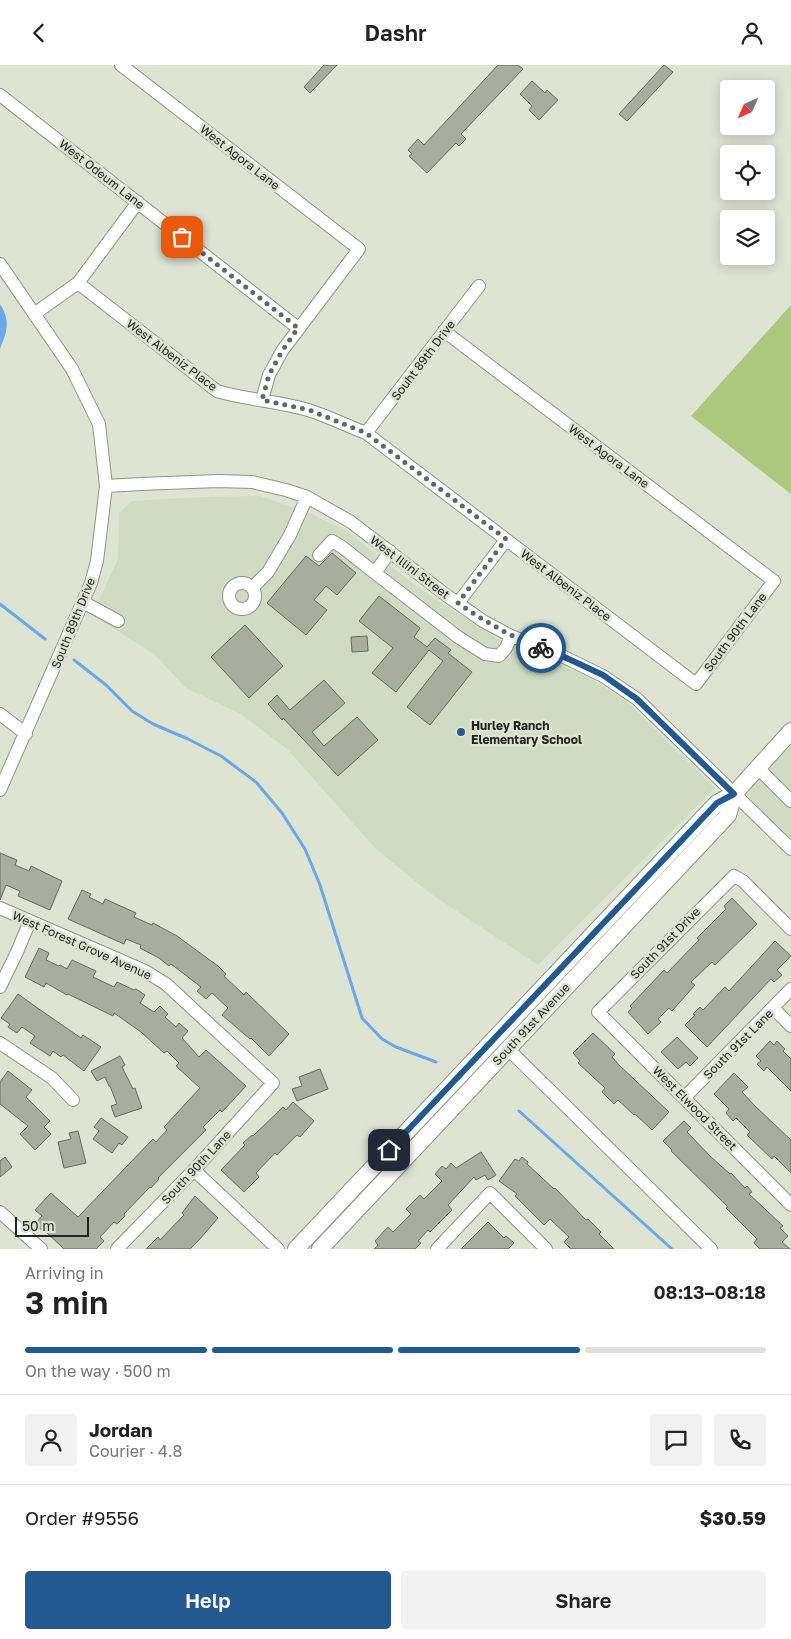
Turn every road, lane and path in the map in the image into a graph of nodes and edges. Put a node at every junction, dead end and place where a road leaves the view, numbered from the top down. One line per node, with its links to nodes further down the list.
1 (121, 65): 8 (street, West Agora Lane)
2 (0, 95): 3 (street, West Odeum Lane)
3 (138, 202): 5 (street); 8 (street, West Odeum Lane)
4 (0, 264): 7 (street, South 89th Drive)
5 (78, 283): 7 (street); 10 (street, West Albeniz Place)
6 (479, 286): 9 (street, Souht 89th Drive)
7 (34, 314): 12 (street, South 89th Drive)
8 (298, 328): 10 (street)
9 (444, 331): 11 (street, Souht 89th Drive); 18 (street, West Agora Lane)
10 (262, 400): 11 (street, West Albeniz Place)
11 (366, 433): 14 (street, West Albeniz Place)
12 (106, 486): 13 (street, West Illini Street); 20 (street, South 89th Drive)
13 (307, 497): 15 (street, West Illini Street); 19 (street)
14 (506, 539): 21 (street); 24 (street, West Albeniz Place)
15 (390, 551): 17 (street); 21 (street, West Illini Street)
16 (319, 555): 17 (street)
17 (375, 573): 23 (street)
18 (774, 581): 24 (street, South 90th Lane)
19 (252, 588)
20 (83, 602): 22 (street); 27 (street, South 89th Drive)
21 (458, 603): 23 (street, West Illini Street)
22 (118, 621)
23 (511, 636): 30 (street, West Illini Street)
24 (696, 684)
25 (0, 714): 27 (street)
26 (791, 731): 28 (main road, South 91st Avenue)
27 (26, 734): 29 (street, South 89th Drive)
28 (758, 768): 30 (main road, South 91st Avenue); 31 (street)
29 (0, 790)
30 (734, 794): 32 (street, West Illini Street); 42 (main road, South 91st Avenue); 52 (main road, South 91st Avenue)
31 (791, 801)
32 (791, 849)
33 (0, 908): 34 (street, West Forest Grove Avenue)
34 (30, 921): 36 (street); 43 (street, West Forest Grove Avenue)
35 (791, 929): 39 (street, South 91st Drive)
36 (0, 987)
37 (791, 989): 38 (street, South 91st Lane)
38 (773, 1008): 40 (street); 44 (street, South 91st Lane)
39 (598, 1012): 44 (street, West Elwood Street)
40 (791, 1026)
41 (0, 1043): 45 (street)
42 (508, 1049): 53 (main road, South 91st Avenue); 56 (street)
43 (273, 1083): 46 (street, South 90th Lane)
44 (684, 1098): 47 (street, West Elwood Street)
45 (73, 1100)
46 (194, 1170): 50 (street, South 90th Lane); 51 (street)
47 (791, 1205)
48 (0, 1212): 49 (street)
49 (41, 1249)
50 (117, 1249)
51 (278, 1249)
52 (296, 1249)
53 (320, 1249)
54 (437, 1249): 55 (street)
55 (546, 1249)
56 (710, 1249)

